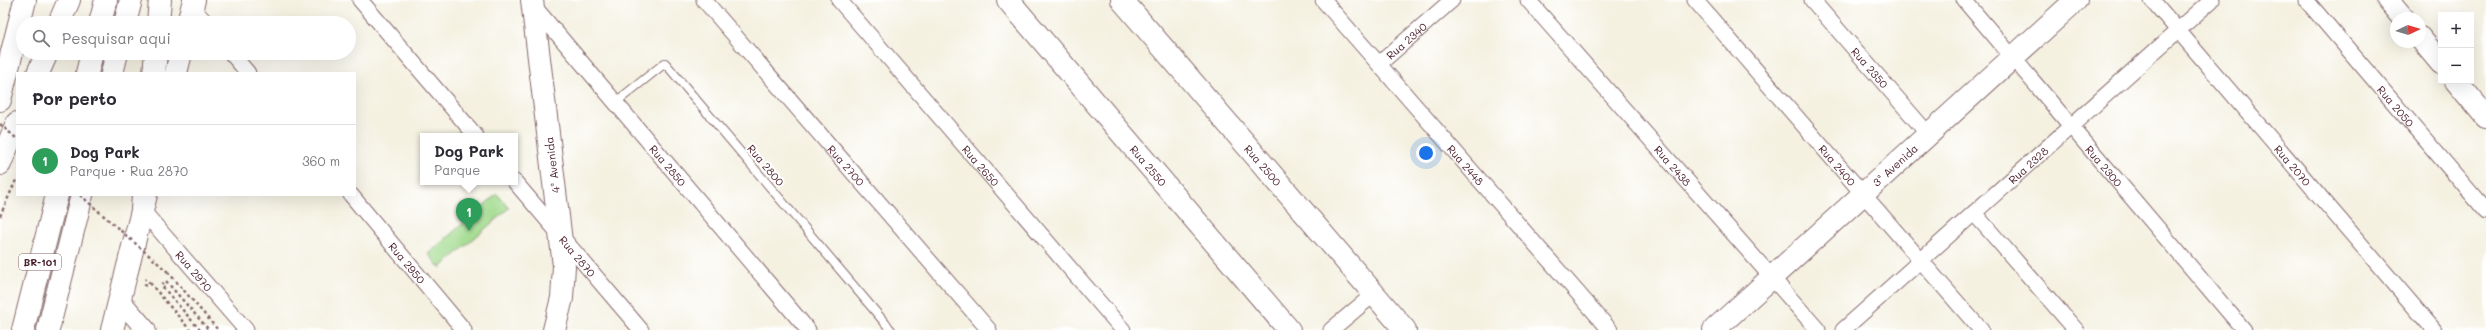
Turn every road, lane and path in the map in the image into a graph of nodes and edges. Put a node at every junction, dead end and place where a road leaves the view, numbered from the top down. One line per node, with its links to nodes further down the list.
1 (25, 0): 24 (main road)
2 (69, 0): 25 (main road)
3 (106, 0): 26 (main road)
4 (131, 0): 27 (main road)
5 (160, 0): 28 (main road)
6 (360, 0): 55 (street)
7 (704, 0): 90 (street, Rua 2700)
8 (839, 0): 91 (street, Rua 2650)
9 (1008, 0): 92 (main road, Rua 2550)
10 (1122, 0): 74 (main road, Rua 2500)
11 (1323, 0): 41 (street, Rua 2448)
12 (1452, 0): 41 (street, Rua 2340)
13 (1528, 0): 72 (street, Rua 2438)
14 (1695, 0): 61 (street, Rua 2400)
15 (1812, 0): 56 (street, Rua 2350)
16 (1964, 0): 33 (street, Rua 2300)
17 (2076, 0): 33 (main road, 3ª Avenida)
18 (2152, 0): 30 (street, Rua 2070)
19 (2212, 0): 30 (street, Rua 2328)
20 (2306, 0): 67 (street, Rua 2050)
21 (2388, 0): 23 (main road)
22 (531, 1): 50 (street, Rua 2850); 70 (main road, 4ª Avenida)
23 (2398, 12)
24 (19, 16)
25 (62, 16)
26 (102, 16)
27 (127, 16)
28 (159, 16)
29 (16, 25): 32 (main road)
30 (2178, 30): 54 (street, Rua 2328); 102 (street, Rua 2070)
31 (2426, 45): 34 (main road)
32 (5, 55): 49 (main road)
33 (2013, 57): 54 (street, Rua 2300); 56 (main road, 3ª Avenida)
34 (2438, 59)
35 (44, 60): 42 (main road)
36 (90, 60): 43 (main road)
37 (115, 60): 44 (main road)
38 (155, 60): 45 (main road)
39 (179, 60): 46 (main road)
40 (237, 60): 47 (street)
41 (1378, 64): 95 (street, Rua 2448)
42 (38, 72)
43 (87, 72)
44 (112, 72)
45 (154, 72)
46 (176, 72)
47 (247, 72)
48 (2458, 84): 51 (main road)
49 (0, 100)
50 (616, 102): 88 (street, Rua 2850); 89 (lane, Rua 2800)
51 (2486, 117)
52 (0, 124): 57 (path, bridge)
53 (16, 125): 58 (main road)
54 (2071, 126): 68 (street, Rua 2328); 101 (street, Rua 2300)
55 (473, 133)
56 (1928, 134): 61 (main road, 3ª Avenida)
57 (16, 138)
58 (0, 164)
59 (16, 180): 69 (path)
60 (518, 185): 70 (street, Rua 2870)
61 (1863, 194): 71 (street, Rua 2400); 72 (main road, 3ª Avenida)
62 (57, 196): 76 (main road, BR-101)
63 (81, 196): 77 (main road, BR-101)
64 (82, 196): 83 (path, bridge)
65 (352, 196): 85 (street, Rua 2950)
66 (144, 200): 75 (main road); 84 (street, Rua 2970)
67 (2486, 211)
68 (1974, 213): 71 (street, Rua 2328); 100 (street)
69 (0, 216)
70 (560, 236): 86 (main road, 4ª Avenida); 87 (street, Rua 2870)
71 (1921, 261): 98 (street, Rua 2328); 99 (street, Rua 2400)
72 (1772, 277): 96 (main road, 3ª Avenida); 97 (street, Rua 2438)
73 (150, 283): 80 (path)
74 (1374, 294): 93 (street); 94 (main road, Rua 2500)
75 (120, 300): 78 (main road); 79 (street)
76 (23, 330)
77 (48, 330)
78 (112, 330)
79 (146, 330)
80 (190, 330)
81 (200, 330): 82 (path)
82 (209, 330)
83 (218, 330)
84 (246, 330)
85 (464, 330)
86 (554, 330)
87 (641, 330)
88 (808, 330)
89 (891, 330)
90 (989, 330)
91 (1123, 330)
92 (1289, 330)
93 (1331, 330)
94 (1405, 330)
95 (1610, 330)
96 (1714, 330)
97 (1818, 330)
98 (1843, 330)
99 (1981, 330)
100 (2076, 330)
101 (2244, 330)
102 (2434, 330)

